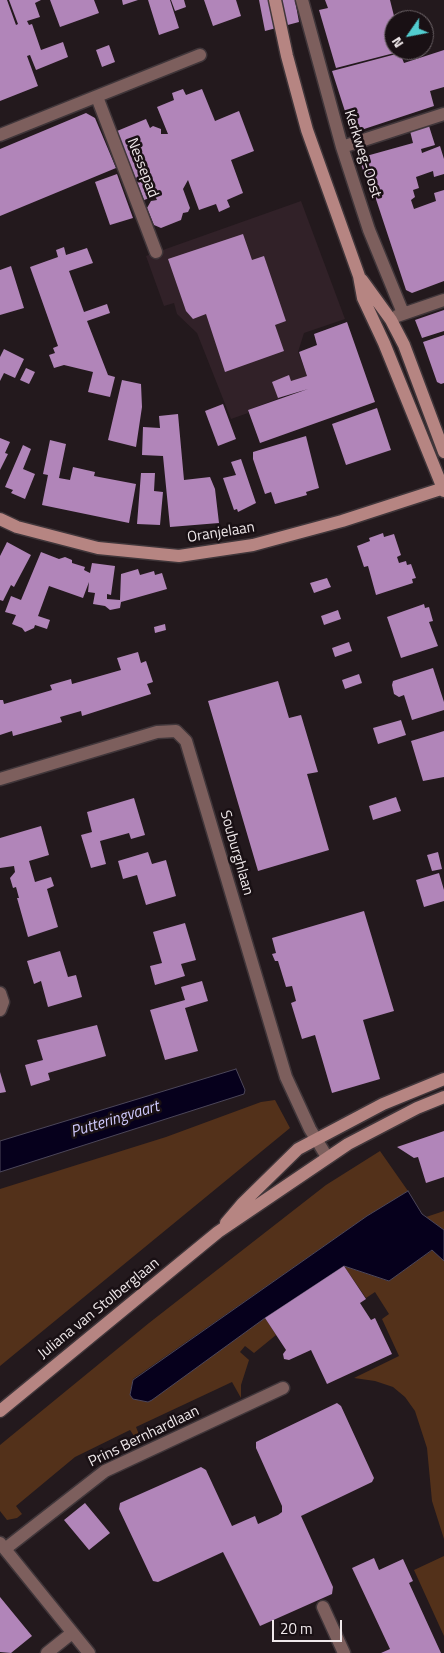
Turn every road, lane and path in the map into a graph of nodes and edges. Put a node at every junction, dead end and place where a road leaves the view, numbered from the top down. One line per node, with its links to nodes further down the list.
1 (275, 0): 9 (main road)
2 (302, 0): 7 (street, Kerkweg-Oost)
3 (200, 55): 4 (street)
4 (97, 97): 6 (street); 8 (street, Nessepad)
5 (444, 114): 7 (street)
6 (0, 135)
7 (342, 147): 11 (street, Kerkweg-Oost)
8 (156, 252)
9 (359, 276): 12 (main road); 14 (main road)
10 (444, 300): 11 (street)
11 (403, 313): 12 (street)
12 (391, 320): 13 (main road)
13 (444, 452)
14 (444, 489): 15 (main road, Oranjelaan)
15 (0, 519)
16 (0, 779): 21 (street, Souburghlaan)
17 (0, 993): 18 (street)
18 (0, 1010)
19 (444, 1078): 21 (main road, Juliana van Stolberglaan)
20 (444, 1097): 22 (main road, Juliana van Stolberglaan)
21 (316, 1139): 22 (street, Souburghlaan); 23 (main road, Juliana van Stolberglaan)
22 (327, 1157): 23 (main road, Juliana van Stolberglaan)
23 (218, 1232): 25 (main road, Juliana van Stolberglaan)
24 (283, 1388): 26 (street, Prins Bernhardlaan)
25 (0, 1411)
26 (2, 1546): 28 (street, Prins Bernhardlaan)
27 (323, 1607): 31 (street)
28 (72, 1633): 29 (street); 30 (street, Prins Bernhardlaan)
29 (47, 1653)
30 (89, 1653)
31 (344, 1653)

